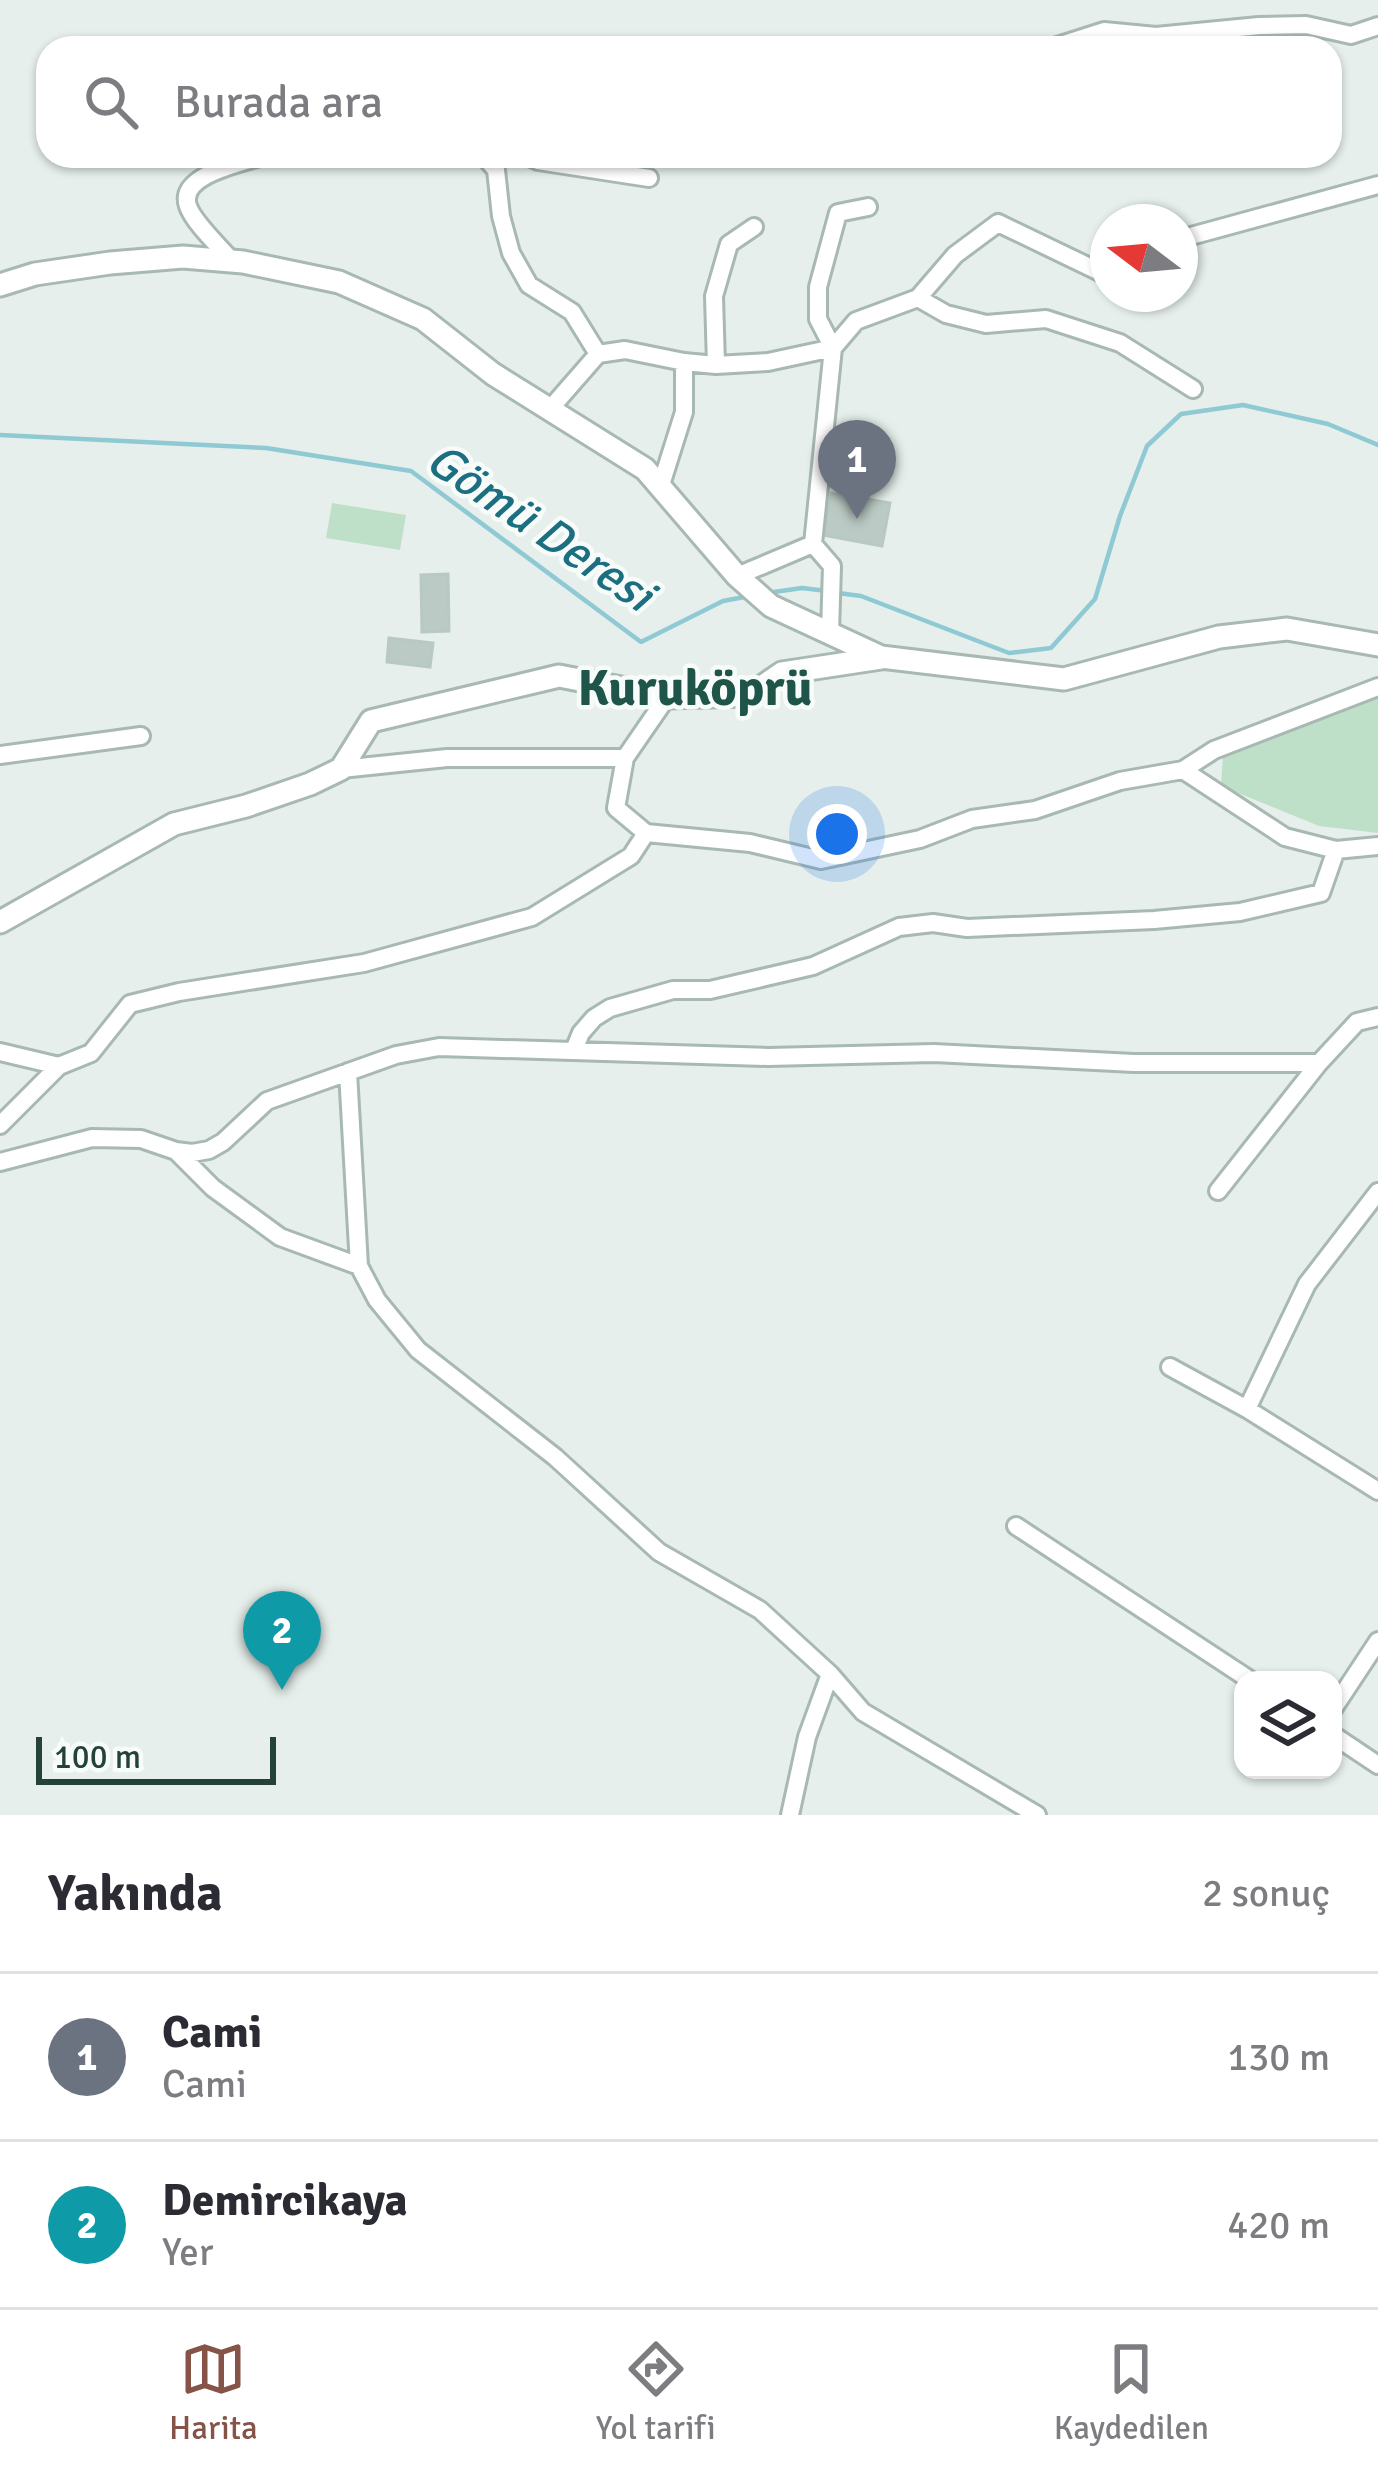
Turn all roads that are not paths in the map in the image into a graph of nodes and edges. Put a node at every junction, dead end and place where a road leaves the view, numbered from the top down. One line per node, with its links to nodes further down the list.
1 (1378, 26): 3 (street)
2 (1088, 36): 4 (street)
3 (1156, 36)
4 (1156, 36)
5 (229, 168): 13 (street)
6 (494, 168): 20 (street)
7 (584, 168): 8 (street)
8 (649, 178)
9 (1378, 185): 12 (street)
10 (868, 207): 19 (street)
11 (754, 227): 22 (street)
12 (1198, 234)
13 (232, 261): 16 (street); 24 (street)
14 (1090, 267): 18 (street)
15 (0, 274): 16 (street)
16 (35, 274): 17 (street)
17 (0, 285)
18 (918, 298): 19 (street); 23 (street)
19 (833, 348): 22 (street); 26 (street)
20 (598, 354): 21 (street); 24 (street)
21 (684, 362): 22 (street); 25 (street)
22 (716, 364)
23 (1192, 389)
24 (550, 409): 25 (street)
25 (660, 488): 27 (street)
26 (813, 544): 27 (street); 28 (street)
27 (737, 575): 28 (street)
28 (830, 633): 30 (street)
29 (1378, 645): 30 (street)
30 (881, 658): 32 (street)
31 (1378, 687): 37 (street)
32 (667, 697): 35 (street); 36 (street)
33 (141, 736): 34 (street)
34 (0, 754)
35 (625, 758): 36 (street); 38 (street)
36 (341, 769): 41 (street)
37 (1183, 770): 38 (street); 40 (street)
38 (646, 833): 46 (street)
39 (1378, 846): 40 (street)
40 (1336, 850): 43 (street)
41 (0, 922)
42 (1378, 1017): 45 (street)
43 (574, 1050): 45 (street); 47 (street)
44 (0, 1052): 46 (street)
45 (1319, 1063): 51 (street)
46 (59, 1066): 48 (street)
47 (347, 1072): 49 (street); 53 (street)
48 (0, 1125)
49 (176, 1150): 50 (street); 53 (street)
50 (0, 1162)
51 (1218, 1191)
52 (1378, 1192): 55 (street)
53 (359, 1266): 60 (street)
54 (1170, 1367): 55 (street)
55 (1247, 1409): 56 (street)
56 (1378, 1491)
57 (1016, 1526): 59 (street)
58 (1378, 1641): 61 (street)
59 (1236, 1671)
60 (830, 1674): 64 (street); 65 (street)
61 (1342, 1695)
62 (1342, 1741): 63 (street)
63 (1378, 1765)
64 (790, 1815)
65 (1037, 1815)

